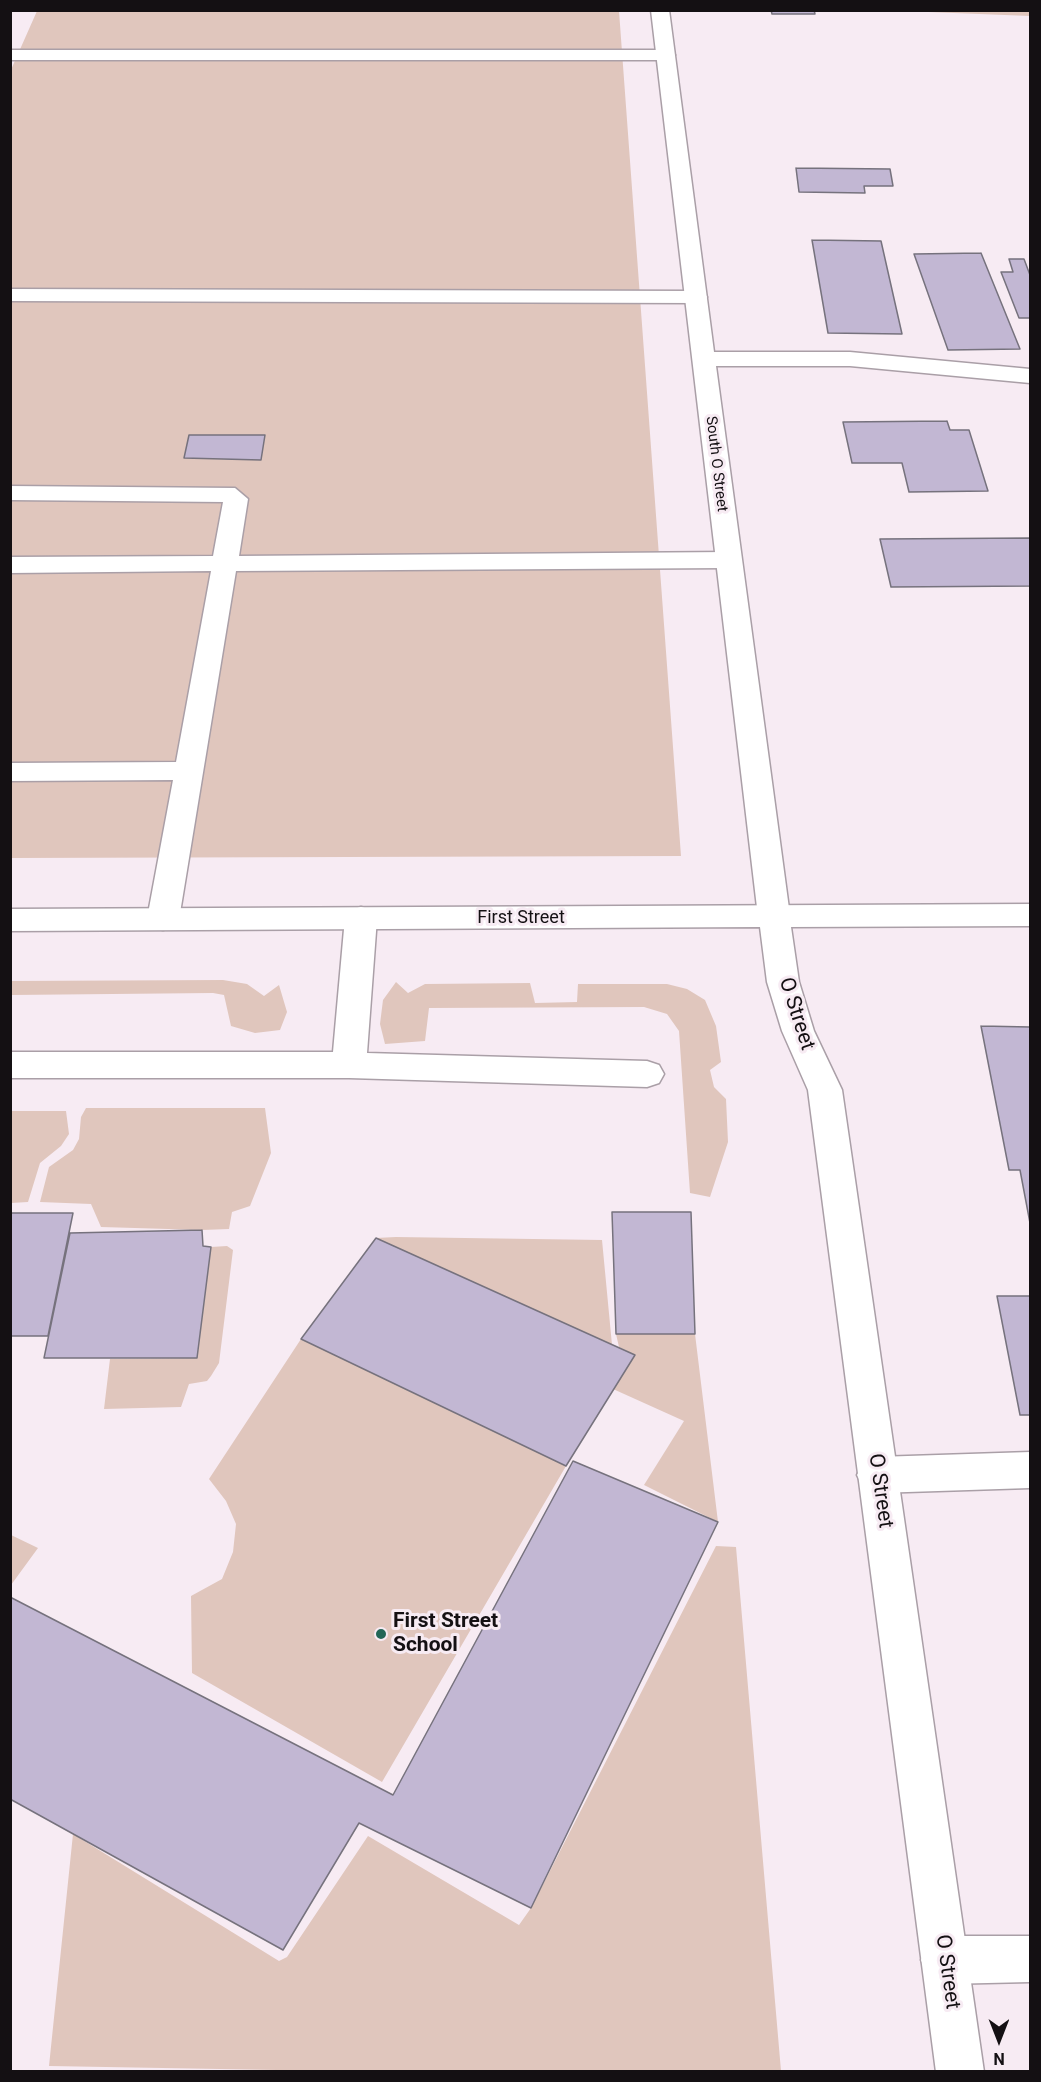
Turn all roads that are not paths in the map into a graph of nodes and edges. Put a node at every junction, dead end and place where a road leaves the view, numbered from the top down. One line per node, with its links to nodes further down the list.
1 (660, 10): 3 (street, South O Street)
2 (10, 54): 3 (street)
3 (666, 55): 5 (street, South O Street)
4 (10, 295): 5 (street)
5 (696, 297): 6 (street, South O Street)
6 (704, 359): 7 (street); 9 (street, South O Street)
7 (1030, 376)
8 (10, 493): 10 (street)
9 (728, 560): 10 (street); 15 (street, South O Street)
10 (225, 564): 11 (street); 12 (street)
11 (10, 565)
12 (189, 771): 13 (street); 17 (street)
13 (10, 772)
14 (1030, 915): 15 (street, First Street)
15 (774, 916): 16 (street, First Street); 23 (street, O Street)
16 (362, 918): 17 (street, First Street); 20 (street)
17 (163, 919): 18 (street, First Street)
18 (10, 920)
19 (10, 1065): 20 (street)
20 (349, 1065): 21 (street)
21 (647, 1074)
22 (1030, 1470): 23 (street)
23 (877, 1475): 25 (street, O Street)
24 (1030, 1959): 25 (street)
25 (945, 1960): 26 (street, O Street)
26 (960, 2072)

